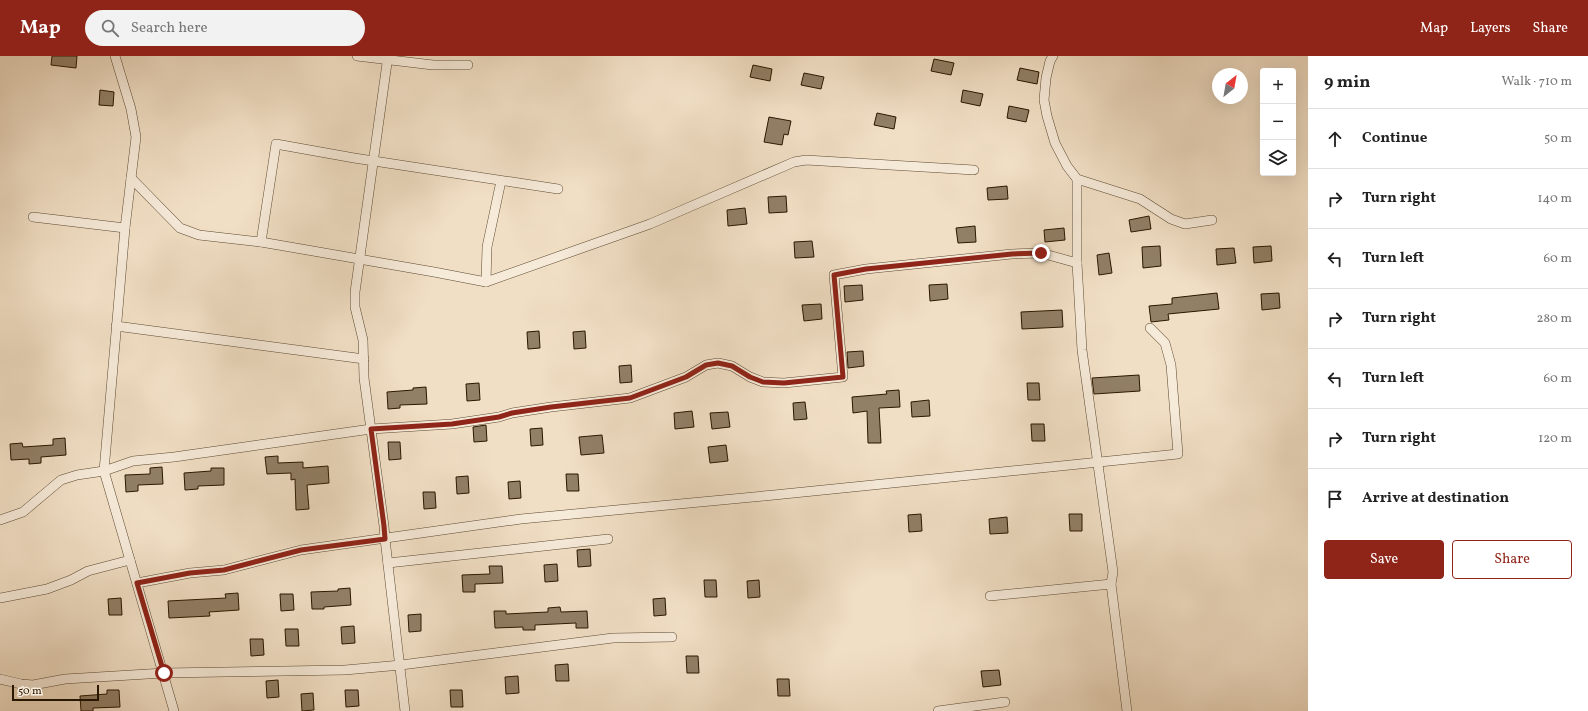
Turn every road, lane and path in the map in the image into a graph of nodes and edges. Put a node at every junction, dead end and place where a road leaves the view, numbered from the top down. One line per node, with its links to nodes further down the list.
1 (115, 56): 8 (street)
2 (357, 56): 4 (street)
3 (1053, 56): 9 (street)
4 (388, 58): 5 (street); 6 (street)
5 (468, 65)
6 (373, 161): 10 (street); 15 (street); 16 (street)
7 (974, 170): 18 (street)
8 (131, 178): 14 (street); 15 (street)
9 (1077, 180): 13 (street); 17 (street)
10 (501, 181): 11 (street); 18 (street)
11 (558, 189)
12 (33, 217): 14 (street)
13 (1212, 220)
14 (125, 228): 19 (street)
15 (261, 242): 16 (street)
16 (360, 260): 18 (street); 21 (street)
17 (1077, 263): 22 (street); 23 (street)
18 (486, 282)
19 (116, 326): 21 (street); 24 (street)
20 (1150, 328): 23 (street)
21 (364, 359): 22 (street)
22 (371, 429): 24 (street); 27 (street)
23 (1097, 463): 27 (street); 31 (street)
24 (104, 471): 25 (street); 28 (street)
25 (0, 520)
26 (608, 538): 29 (street)
27 (385, 539): 29 (street); 30 (street)
28 (130, 560): 30 (street); 33 (street)
29 (388, 563): 35 (street)
30 (137, 583): 36 (street)
31 (1111, 584): 32 (street); 42 (street)
32 (990, 596)
33 (0, 598)
34 (672, 637): 35 (street)
35 (401, 665): 36 (street); 40 (street)
36 (164, 673): 37 (street); 39 (street)
37 (0, 679)
38 (1005, 702): 41 (street)
39 (174, 711)
40 (405, 711)
41 (938, 711)
42 (1127, 711)

